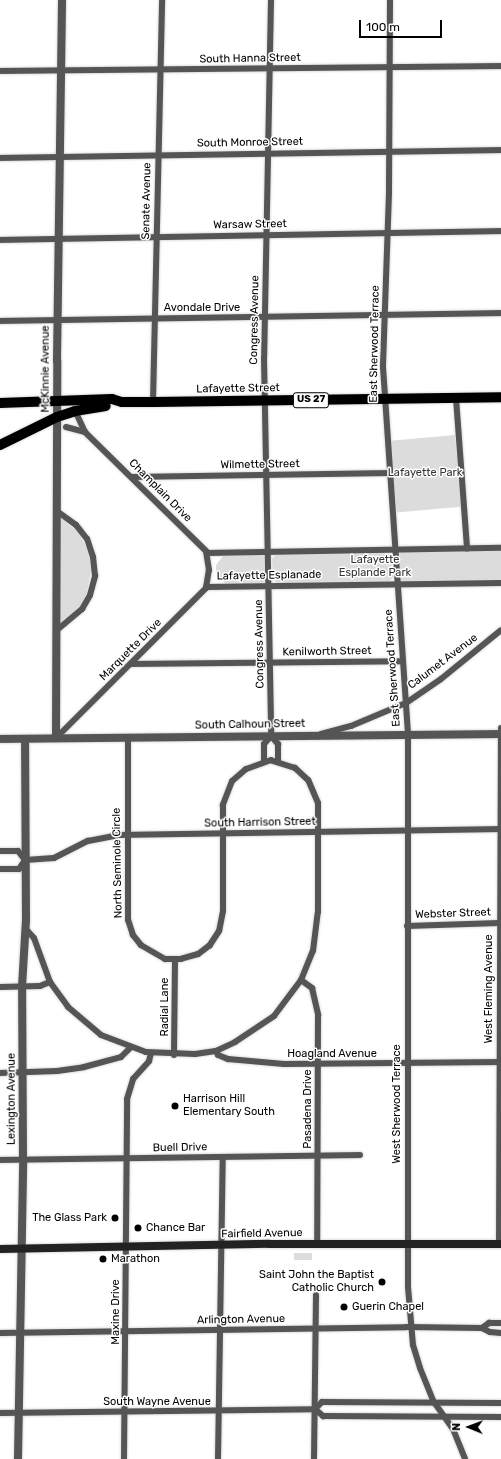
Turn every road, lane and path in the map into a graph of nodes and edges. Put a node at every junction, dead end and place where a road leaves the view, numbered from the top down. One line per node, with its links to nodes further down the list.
1 (62, 0): 10 (street, McKinnie Avenue)
2 (162, 0): 8 (street, Senate Avenue)
3 (271, 0): 7 (street, Congress Avenue)
4 (390, 0): 6 (street, East Sherwood Terrace)
5 (501, 66): 6 (street, South Hanna Street)
6 (388, 67): 7 (street, South Hanna Street); 12 (street, East Sherwood Terrace)
7 (270, 69): 8 (street, South Hanna Street); 14 (street, Congress Avenue)
8 (159, 70): 10 (street, South Hanna Street); 13 (street, Senate Avenue)
9 (0, 72): 10 (street, South Hanna Street)
10 (61, 72): 15 (street, McKinnie Avenue)
11 (501, 150): 12 (street, South Monroe Street)
12 (390, 151): 14 (street, South Monroe Street); 18 (street, East Sherwood Terrace)
13 (158, 154): 14 (street, South Monroe Street); 15 (street, South Monroe Street); 20 (street, Senate Avenue)
14 (268, 154): 19 (street, Congress Avenue)
15 (59, 157): 16 (street, South Monroe Street); 21 (street, McKinnie Avenue)
16 (0, 158)
17 (501, 231): 18 (street, Warsaw Street)
18 (386, 234): 19 (street, Warsaw Street); 24 (street, East Sherwood Terrace)
19 (267, 235): 20 (street, Warsaw Street); 25 (street, Congress Avenue)
20 (157, 236): 21 (street, Warsaw Street); 26 (street, Senate Avenue)
21 (58, 239): 22 (street, Warsaw Street); 27 (street, McKinnie Avenue)
22 (0, 240)
23 (501, 313): 24 (street, Avondale Drive)
24 (385, 315): 25 (street, Avondale Drive); 30 (street, East Sherwood Terrace)
25 (266, 317): 26 (street, Avondale Drive); 32 (street, Congress Avenue)
26 (155, 318): 27 (street, Avondale Drive); 35 (street, Senate Avenue)
27 (57, 320): 28 (street, Avondale Drive); 33 (street, McKinnie Avenue)
28 (0, 321)
29 (501, 397): 31 (highway, Lafayette Street / US 27)
30 (383, 398): 31 (highway, Lafayette Street / US 27); 32 (highway, Lafayette Street / US 27); 42 (street, East Sherwood Terrace)
31 (456, 398): 47 (street)
32 (265, 401): 35 (highway, Lafayette Street / US 27); 43 (street, Congress Avenue)
33 (57, 402): 34 (highway, Lafayette Street / US 27); 36 (highway, Lafayette Street / US 27); 38 (street, McKinnie Avenue)
34 (122, 402): 35 (highway, Lafayette Street / US 27); 37 (highway, US 27)
35 (153, 402)
36 (0, 403)
37 (75, 411): 38 (highway, US 27); 40 (street, Champlain Drive)
38 (57, 417): 41 (highway, US 27); 45 (street, McKinnie Avenue)
39 (66, 427): 40 (street, Champlain Drive)
40 (85, 432): 44 (street, Champlain Drive)
41 (0, 445)
42 (388, 473): 43 (street, Wilmette Street); 48 (street, East Sherwood Terrace)
43 (268, 475): 44 (street, Wilmette Street); 49 (street, Congress Avenue)
44 (133, 477): 50 (street, Champlain Drive)
45 (57, 511): 55 (street, McKinnie Avenue); 55 (street)
46 (501, 548): 47 (street)
47 (467, 549): 48 (street)
48 (394, 550): 49 (street); 52 (street, East Sherwood Terrace)
49 (269, 551): 50 (street); 53 (street, Congress Avenue)
50 (207, 553): 54 (street)
51 (501, 583): 52 (street, Lafayette Esplanade)
52 (397, 585): 53 (street, Lafayette Esplanade); 57 (street, East Sherwood Terrace)
53 (269, 586): 54 (street, Lafayette Esplanade); 58 (street, Congress Avenue)
54 (206, 587): 59 (street, Marquette Drive)
55 (56, 630): 67 (street, McKinnie Avenue)
56 (501, 630): 60 (street, Calumet Avenue)
57 (402, 661): 58 (street, Kenilworth Street); 60 (street, East Sherwood Terrace)
58 (270, 663): 59 (street, Kenilworth Street); 65 (street, Congress Avenue)
59 (131, 664): 67 (street, Marquette Drive)
60 (406, 703): 61 (street, Calumet Avenue); 66 (street, East Sherwood Terrace)
61 (351, 726): 63 (street, Calumet Avenue); 64 (street)
62 (500, 732): 66 (street, South Calhoun Street); 73 (street, West Fleming Avenue)
63 (316, 735): 64 (street, South Calhoun Street); 65 (street, South Calhoun Street)
64 (352, 735): 66 (street, South Calhoun Street)
65 (272, 736): 70 (street, South Calhoun Street); 71 (street); 72 (street)
66 (408, 736): 74 (street, West Sherwood Terrace)
67 (56, 738): 69 (street, South Calhoun Street); 70 (street, South Calhoun Street)
68 (0, 739): 69 (street, South Calhoun Street)
69 (25, 739): 79 (street, Lexington Avenue)
70 (128, 739): 76 (street, North Seminole Circle)
71 (264, 761): 72 (street); 77 (street)
72 (278, 761): 75 (street)
73 (500, 829): 74 (street, South Harrison Street); 81 (street, West Fleming Avenue)
74 (408, 831): 75 (street, South Harrison Street); 82 (street, West Sherwood Terrace)
75 (318, 832): 77 (street, South Harrison Street); 85 (street)
76 (128, 834): 77 (street, South Harrison Street); 79 (street, South Harrison Street); 84 (street, North Seminole Circle)
77 (223, 834): 84 (street)
78 (0, 851): 79 (street)
79 (25, 860): 80 (street, South Harrison Street); 83 (street, Lexington Avenue)
80 (0, 869)
81 (499, 923): 82 (street, Webster Street); 93 (street, West Fleming Avenue)
82 (407, 926): 94 (street, West Sherwood Terrace)
83 (25, 928): 86 (street); 87 (street, Lexington Avenue)
84 (175, 960): 92 (street, Radial Lane)
85 (302, 980): 90 (street); 95 (street, Pasadena Drive)
86 (50, 982): 87 (street); 89 (street)
87 (22, 986): 88 (street); 96 (street, Lexington Avenue)
88 (0, 987)
89 (130, 1048): 91 (street); 96 (street)
90 (216, 1051): 92 (street); 95 (street, Hoagland Avenue)
91 (151, 1053): 92 (street); 101 (street, Maxine Drive)
92 (174, 1055)
93 (500, 1062): 94 (street, Hoagland Avenue); 104 (street, West Fleming Avenue)
94 (407, 1063): 95 (street, Hoagland Avenue); 106 (street, West Sherwood Terrace)
95 (318, 1065): 99 (street, Pasadena Drive)
96 (23, 1072): 97 (street); 102 (street, Lexington Avenue)
97 (0, 1073)
98 (360, 1155): 99 (street, Buell Drive)
99 (317, 1156): 100 (street, Buell Drive); 105 (street, Pasadena Drive)
100 (223, 1157): 101 (street, Buell Drive); 107 (street)
101 (126, 1158): 102 (street, Buell Drive); 108 (street, Maxine Drive)
102 (23, 1159): 103 (street, Buell Drive); 110 (street, Lexington Avenue)
103 (0, 1160)
104 (500, 1244): 106 (main road, Fairfield Avenue)
105 (316, 1245): 106 (main road, Fairfield Avenue); 107 (main road, Fairfield Avenue)
106 (407, 1245): 113 (street, West Sherwood Terrace)
107 (222, 1246): 108 (main road, Fairfield Avenue); 116 (street)
108 (126, 1248): 110 (main road, Fairfield Avenue); 117 (street, Maxine Drive)
109 (0, 1249): 110 (main road, Fairfield Avenue)
110 (20, 1249): 120 (street, Lexington Avenue)
111 (316, 1294): 115 (street)
112 (501, 1323): 114 (street, Arlington Avenue)
113 (411, 1328): 114 (street, Arlington Avenue); 115 (street, Arlington Avenue); 121 (street, West Sherwood Terrace)
114 (482, 1328): 118 (street, Arlington Avenue)
115 (316, 1329): 116 (street, Arlington Avenue); 123 (street)
116 (222, 1331): 117 (street, Arlington Avenue); 124 (street)
117 (126, 1332): 120 (street, Arlington Avenue); 125 (street, Maxine Drive)
118 (501, 1332)
119 (0, 1333): 120 (street, Arlington Avenue)
120 (19, 1333): 127 (street, Lexington Avenue)
121 (434, 1402): 122 (street, South Wayne Avenue); 123 (street, South Wayne Avenue); 128 (street, West Sherwood Terrace)
122 (501, 1403)
123 (315, 1409): 124 (street, South Wayne Avenue); 128 (street, South Wayne Avenue); 133 (street)
124 (219, 1411): 125 (street, South Wayne Avenue); 132 (street)
125 (125, 1412): 127 (street, South Wayne Avenue); 131 (street, Maxine Drive)
126 (0, 1413): 127 (street, South Wayne Avenue)
127 (18, 1413): 130 (street, Lexington Avenue)
128 (444, 1416): 129 (street, South Wayne Avenue); 134 (street, West Sherwood Terrace)
129 (501, 1417)
130 (18, 1459)
131 (124, 1459)
132 (218, 1459)
133 (314, 1459)
134 (465, 1459)

